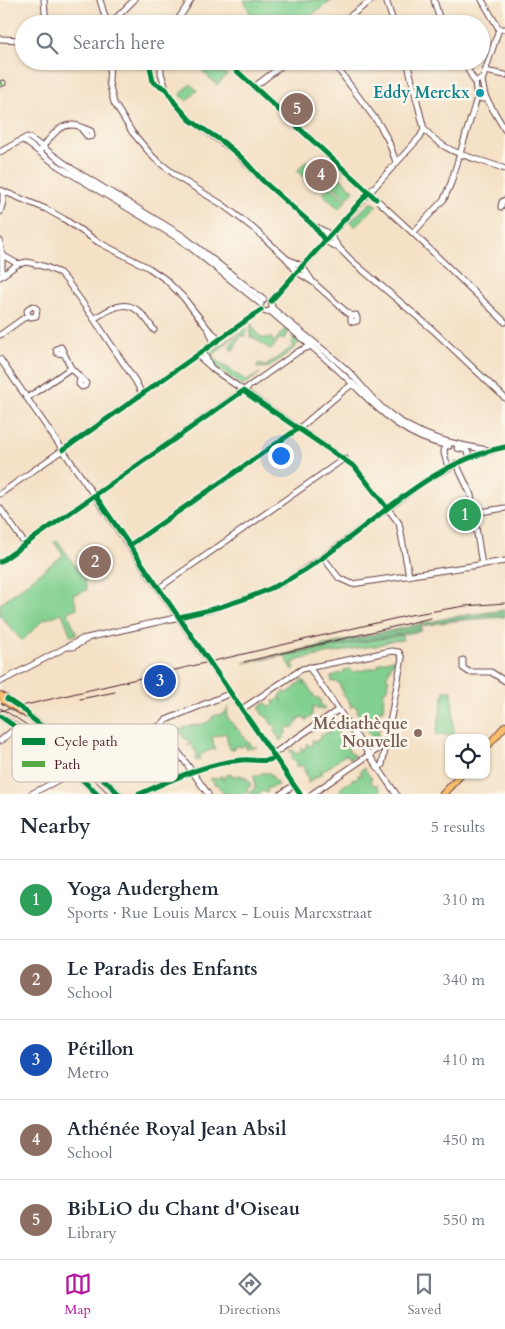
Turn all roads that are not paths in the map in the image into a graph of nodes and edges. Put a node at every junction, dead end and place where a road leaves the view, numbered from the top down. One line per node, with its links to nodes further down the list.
1 (44, 0): 9 (street)
2 (100, 0): 10 (street)
3 (134, 0): 11 (street)
4 (191, 0): 12 (street)
5 (372, 0): 13 (street)
6 (386, 0): 14 (street)
7 (434, 0): 15 (street)
8 (482, 0): 16 (street)
9 (45, 15)
10 (104, 15)
11 (119, 15)
12 (182, 15)
13 (351, 15)
14 (391, 15)
15 (438, 15)
16 (502, 29): 19 (street)
17 (0, 39): 18 (street)
18 (15, 40)
19 (490, 59)
20 (110, 70): 57 (street)
21 (161, 70): 52 (street)
22 (236, 70): 31 (street)
23 (276, 70): 31 (street)
24 (339, 70): 42 (street)
25 (409, 70): 35 (street)
26 (468, 70): 30 (street)
27 (485, 71): 28 (street); 29 (street)
28 (505, 75)
29 (482, 81): 30 (street); 32 (street)
30 (475, 82): 33 (street)
31 (254, 87): 45 (street)
32 (484, 96): 33 (street); 36 (street)
33 (477, 98): 41 (street)
34 (81, 127): 39 (street)
35 (424, 129): 37 (street); 38 (street)
36 (505, 130)
37 (430, 136): 38 (street); 41 (street)
38 (420, 137): 42 (street)
39 (41, 149): 40 (street); 64 (street)
40 (0, 152)
41 (460, 154): 43 (street); 51 (street)
42 (396, 162): 45 (street)
43 (505, 169)
44 (2, 190): 46 (street); 48 (street)
45 (369, 192): 51 (street); 52 (street)
46 (13, 196): 48 (street); 71 (street)
47 (505, 200): 49 (street)
48 (3, 202): 50 (street)
49 (501, 207)
50 (0, 212)
51 (413, 233): 69 (street)
52 (330, 236): 54 (street); 55 (street)
53 (0, 241): 56 (street)
54 (325, 241): 55 (street); 59 (street)
55 (340, 249): 89 (street)
56 (2, 255): 58 (street); 61 (street)
57 (287, 259): 59 (street); 60 (street)
58 (18, 264): 61 (street); 68 (street)
59 (302, 266): 60 (street); 62 (street)
60 (297, 272): 62 (street); 63 (street)
61 (1, 276)
62 (313, 282): 67 (street)
63 (271, 301): 64 (street); 65 (street)
64 (262, 305): 65 (street); 73 (street)
65 (271, 309): 74 (street); 76 (street)
66 (28, 315): 72 (street)
67 (351, 316)
68 (94, 319): 70 (street); 87 (street)
69 (505, 322)
70 (154, 330)
71 (209, 330): 73 (street); 75 (street)
72 (0, 334)
73 (220, 339): 75 (street)
74 (306, 341): 76 (street); 78 (street)
75 (214, 343): 77 (street)
76 (312, 344): 78 (street); 85 (street)
77 (203, 351): 80 (street); 82 (street)
78 (299, 351): 86 (street)
79 (64, 354): 83 (street)
80 (197, 355): 82 (street); 87 (street)
81 (1, 362): 88 (street)
82 (210, 366): 86 (street)
83 (71, 368): 84 (street); 88 (street)
84 (80, 379)
85 (352, 381): 90 (street); 91 (street)
86 (243, 391): 90 (street); 100 (street)
87 (144, 392): 93 (street)
88 (27, 398): 93 (street)
89 (505, 398)
90 (299, 428): 96 (street); 106 (street)
91 (445, 444): 94 (street); 95 (street); 98 (street)
92 (505, 447): 94 (street)
93 (63, 450): 99 (street); 100 (street)
94 (489, 451): 95 (street)
95 (471, 457): 97 (street)
96 (345, 458): 102 (street); 112 (street)
97 (456, 463): 98 (street); 104 (street)
98 (448, 468): 102 (street)
99 (0, 494)
100 (95, 495): 105 (street); 106 (street)
101 (0, 508): 105 (street)
102 (387, 508): 107 (street); 111 (street)
103 (505, 508): 104 (street)
104 (474, 512): 110 (street)
105 (26, 544): 108 (street)
106 (130, 545): 112 (street)
107 (323, 557): 111 (street); 113 (street)
108 (0, 562)
109 (505, 562): 110 (street)
110 (482, 566): 111 (street)
111 (408, 576)
112 (159, 588): 113 (street)
113 (179, 617): 116 (street); 118 (street, bridge)
114 (463, 660): 117 (street)
115 (309, 668): 120 (street); 121 (street); 130 (street)
116 (0, 682)
117 (505, 682)
118 (231, 693): 120 (street); 125 (street)
119 (2, 698): 124 (main road, bridge)
120 (242, 709): 132 (street)
121 (338, 710): 132 (street); 133 (street)
122 (0, 716): 123 (main road, bridge)
123 (12, 724)
124 (39, 724)
125 (162, 724)
126 (505, 726): 129 (main road)
127 (12, 731): 128 (street)
128 (0, 741)
129 (490, 743)
130 (386, 744): 133 (street); 134 (street)
131 (178, 752): 135 (street)
132 (274, 755): 135 (street); 142 (street)
133 (369, 755): 134 (street); 150 (street)
134 (378, 768): 151 (street)
135 (192, 772): 136 (street); 147 (street)
136 (178, 778)
137 (457, 779): 152 (main road)
138 (54, 782): 143 (street)
139 (84, 782): 144 (main road)
140 (107, 782): 145 (main road)
141 (168, 782): 146 (street)
142 (294, 785): 148 (street); 149 (street)
143 (31, 794)
144 (97, 794)
145 (119, 794)
146 (139, 794)
147 (208, 794)
148 (281, 794)
149 (300, 794)
150 (312, 794)
151 (396, 794)
152 (443, 794)

